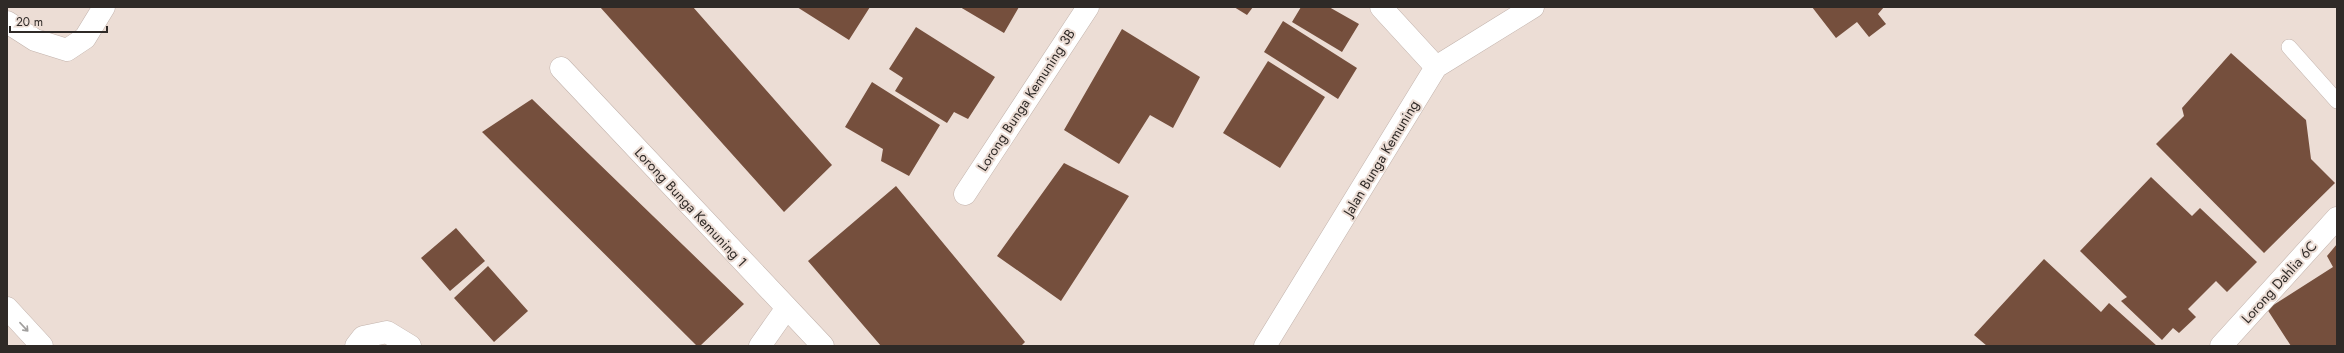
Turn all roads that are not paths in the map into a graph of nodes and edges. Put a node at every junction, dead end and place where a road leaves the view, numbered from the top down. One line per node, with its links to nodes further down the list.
1 (104, 7): 5 (street)
2 (1088, 7): 10 (street, Lorong Bunga Kemuning 3B)
3 (1381, 7): 8 (street)
4 (1533, 7): 8 (street, Jalan Bunga Kemuning)
5 (7, 22)
6 (2289, 47): 9 (lane)
7 (561, 68): 13 (street, Lorong Bunga Kemuning 1)
8 (1436, 68): 19 (street, Jalan Bunga Kemuning)
9 (2337, 101)
10 (965, 194)
11 (2337, 218): 20 (street, Lorong Dahlia 6C)
12 (7, 308): 14 (street, one-way to 14)
13 (786, 309): 17 (street); 18 (street, Lorong Bunga Kemuning 1)
14 (42, 346)
15 (356, 346): 16 (street)
16 (410, 346)
17 (760, 346)
18 (823, 346)
19 (1265, 346)
20 (2221, 346)

